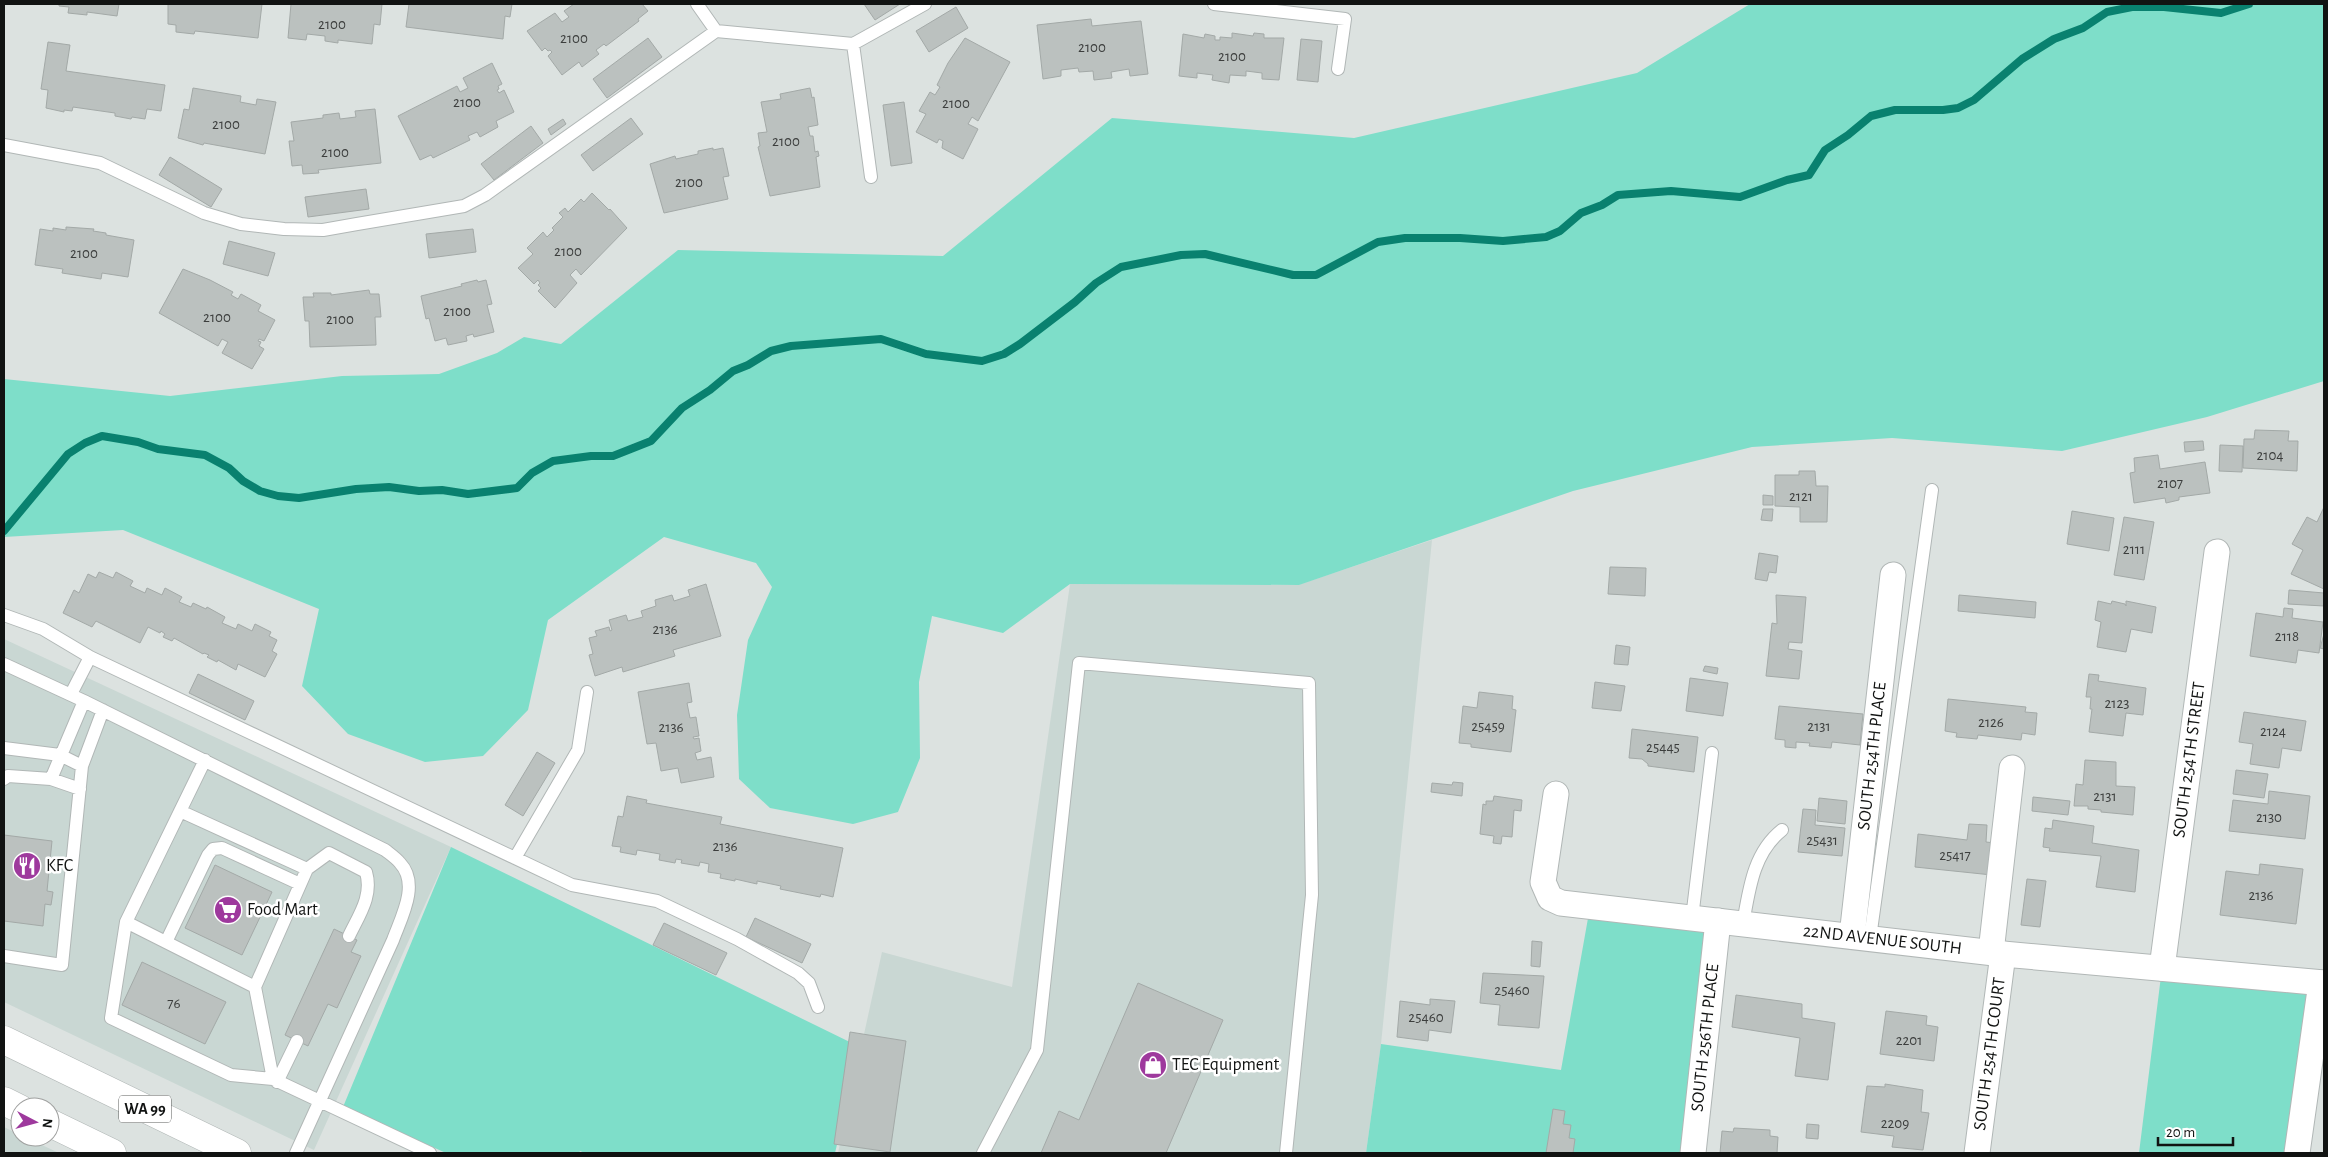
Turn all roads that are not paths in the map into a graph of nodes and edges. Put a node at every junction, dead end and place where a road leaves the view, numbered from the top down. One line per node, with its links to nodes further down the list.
1 (697, 4): 4 (lane)
2 (925, 4): 5 (lane)
3 (1214, 4): 6 (lane)
4 (716, 31): 5 (lane); 7 (lane)
5 (853, 44): 8 (lane)
6 (1338, 69)
7 (4, 146)
8 (871, 177)
9 (1932, 490): 39 (lane)
10 (2217, 552): 43 (street, SOUTH 254TH STREET)
11 (1893, 575): 39 (street, SOUTH 254TH PLACE)
12 (4, 615): 13 (lane)
13 (90, 657): 16 (lane); 31 (lane)
14 (4, 664): 16 (lane)
15 (587, 692): 31 (lane)
16 (71, 694): 17 (lane)
17 (84, 701): 18 (lane); 21 (lane)
18 (104, 710): 22 (lane); 23 (lane)
19 (4, 748): 21 (lane)
20 (1712, 753): 34 (lane)
21 (60, 755): 23 (lane); 26 (lane)
22 (204, 760): 29 (lane); 50 (lane)
23 (82, 766): 27 (lane)
24 (2012, 768): 41 (street)
25 (4, 779): 26 (lane)
26 (51, 779): 27 (lane)
27 (80, 789): 42 (lane)
28 (1556, 794): 34 (street, 22ND AVENUE SOUTH)
29 (180, 811): 32 (lane); 36 (lane)
30 (1782, 830): 37 (lane)
31 (515, 858): 46 (lane)
32 (307, 869): 33 (lane); 38 (lane)
33 (300, 884): 40 (lane); 45 (lane)
34 (1692, 918): 35 (street, 22ND AVENUE SOUTH)
35 (1718, 921): 37 (street, 22ND AVENUE SOUTH); 58 (street, SOUTH 256TH PLACE)
36 (126, 922): 40 (lane); 49 (lane)
37 (1743, 924): 39 (street, 22ND AVENUE SOUTH)
38 (349, 936)
39 (1861, 937): 41 (street, 22ND AVENUE SOUTH)
40 (166, 942): 45 (lane)
41 (1997, 953): 43 (street, 22ND AVENUE SOUTH); 59 (street, SOUTH 254TH COURT)
42 (4, 956)
43 (2162, 968): 44 (street, 22ND AVENUE SOUTH)
44 (2323, 983): 60 (street)
45 (255, 987): 49 (lane)
46 (818, 1007)
47 (4, 1040): 53 (main road, WA 99)
48 (297, 1041): 49 (lane)
49 (275, 1081): 50 (lane)
50 (319, 1100): 54 (lane); 55 (lane)
51 (60, 1128): 52 (main road)
52 (107, 1152)
53 (237, 1153)
54 (296, 1153)
55 (430, 1153)
56 (983, 1153): 57 (lane)
57 (1286, 1153)
58 (1693, 1153)
59 (1977, 1153)
60 (2297, 1153)

